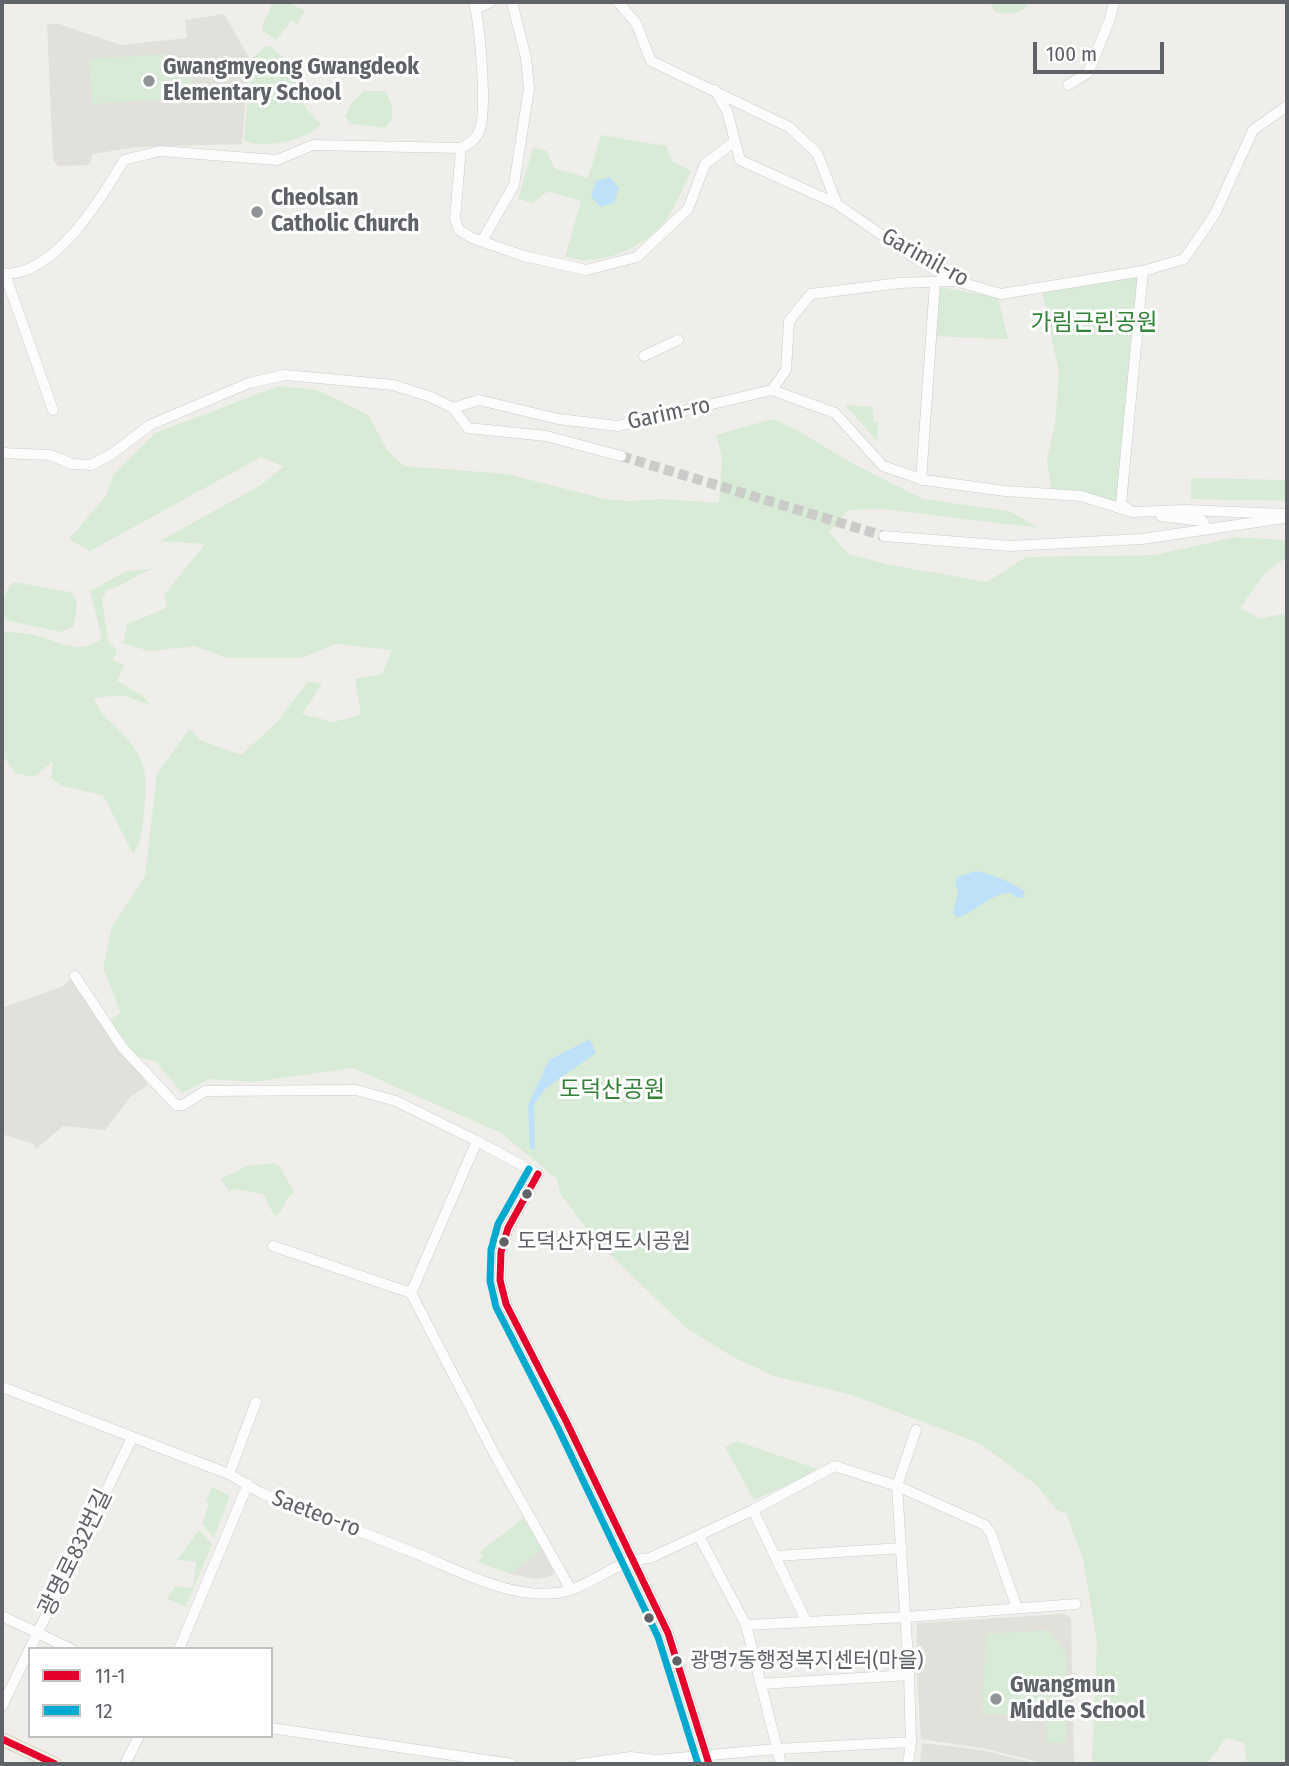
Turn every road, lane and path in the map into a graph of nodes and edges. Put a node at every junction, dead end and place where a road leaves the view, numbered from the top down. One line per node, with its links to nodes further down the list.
1 (491, 2): 5 (street)
2 (512, 2): 12 (street)
3 (618, 2): 7 (street)
4 (1114, 2): 6 (street)
5 (475, 5): 10 (street)
6 (1068, 85)
7 (714, 89): 9 (street); 11 (street)
8 (1287, 106): 13 (street, Garimil-ro)
9 (735, 141): 11 (street, Garimil-ro); 12 (street)
10 (461, 148): 12 (street); 14 (street)
11 (837, 204): 15 (street, Garimil-ro)
12 (482, 241)
13 (1143, 271): 15 (street, Garimil-ro); 25 (street)
14 (4, 274): 21 (street)
15 (956, 281): 16 (street)
16 (935, 282): 19 (street); 24 (street)
17 (678, 340): 18 (street)
18 (644, 356)
19 (772, 390): 20 (street, Garim-ro); 24 (street)
20 (453, 408): 22 (street); 23 (street, Garim-ro)
21 (53, 410)
22 (2, 453)
23 (621, 456)
24 (921, 480): 25 (street)
25 (1132, 512): 26 (street); 27 (street)
26 (1287, 516): 27 (street)
27 (1206, 529): 28 (street)
28 (884, 536)
29 (75, 976): 30 (street)
30 (477, 1142): 32 (street); 44 (street)
31 (273, 1246): 32 (street)
32 (411, 1293): 45 (street)
33 (2, 1387): 36 (street, Saeteo-ro)
34 (256, 1402): 37 (street)
35 (916, 1430): 39 (street)
36 (132, 1438): 37 (street, Saeteo-ro); 52 (street, 광명로832번길)
37 (229, 1474): 38 (street, Saeteo-ro)
38 (248, 1484): 45 (street, Saeteo-ro); 55 (street)
39 (897, 1486): 40 (street, Saeteo-ro); 42 (street); 47 (street, Saeteo-ro)
40 (753, 1510): 41 (street, Saeteo-ro); 43 (street)
41 (699, 1536): 44 (street, Saeteo-ro); 51 (street)
42 (902, 1548): 43 (street); 49 (street)
43 (776, 1556): 50 (street)
44 (632, 1559): 45 (street, Saeteo-ro); 65 (street)
45 (572, 1590)
46 (1076, 1604): 47 (street)
47 (1017, 1608): 49 (street)
48 (2, 1616): 52 (street)
49 (906, 1617): 50 (street); 57 (street)
50 (806, 1621): 51 (street)
51 (746, 1625): 58 (street)
52 (37, 1632): 53 (street, 광명로832번길); 54 (street)
53 (30, 1647)
54 (67, 1647)
55 (180, 1647)
56 (28, 1651): 59 (street, 광명로832번길)
57 (909, 1675): 58 (street); 63 (street)
58 (761, 1684): 64 (street)
59 (2, 1706)
60 (273, 1728): 68 (street)
61 (138, 1738): 67 (street)
62 (2, 1739): 66 (main road)
63 (911, 1742): 64 (street); 71 (street)
64 (776, 1749): 65 (street); 70 (street)
65 (708, 1760): 69 (street)
66 (55, 1764)
67 (125, 1764)
68 (512, 1764)
69 (580, 1764)
70 (781, 1764)
71 (908, 1764)

